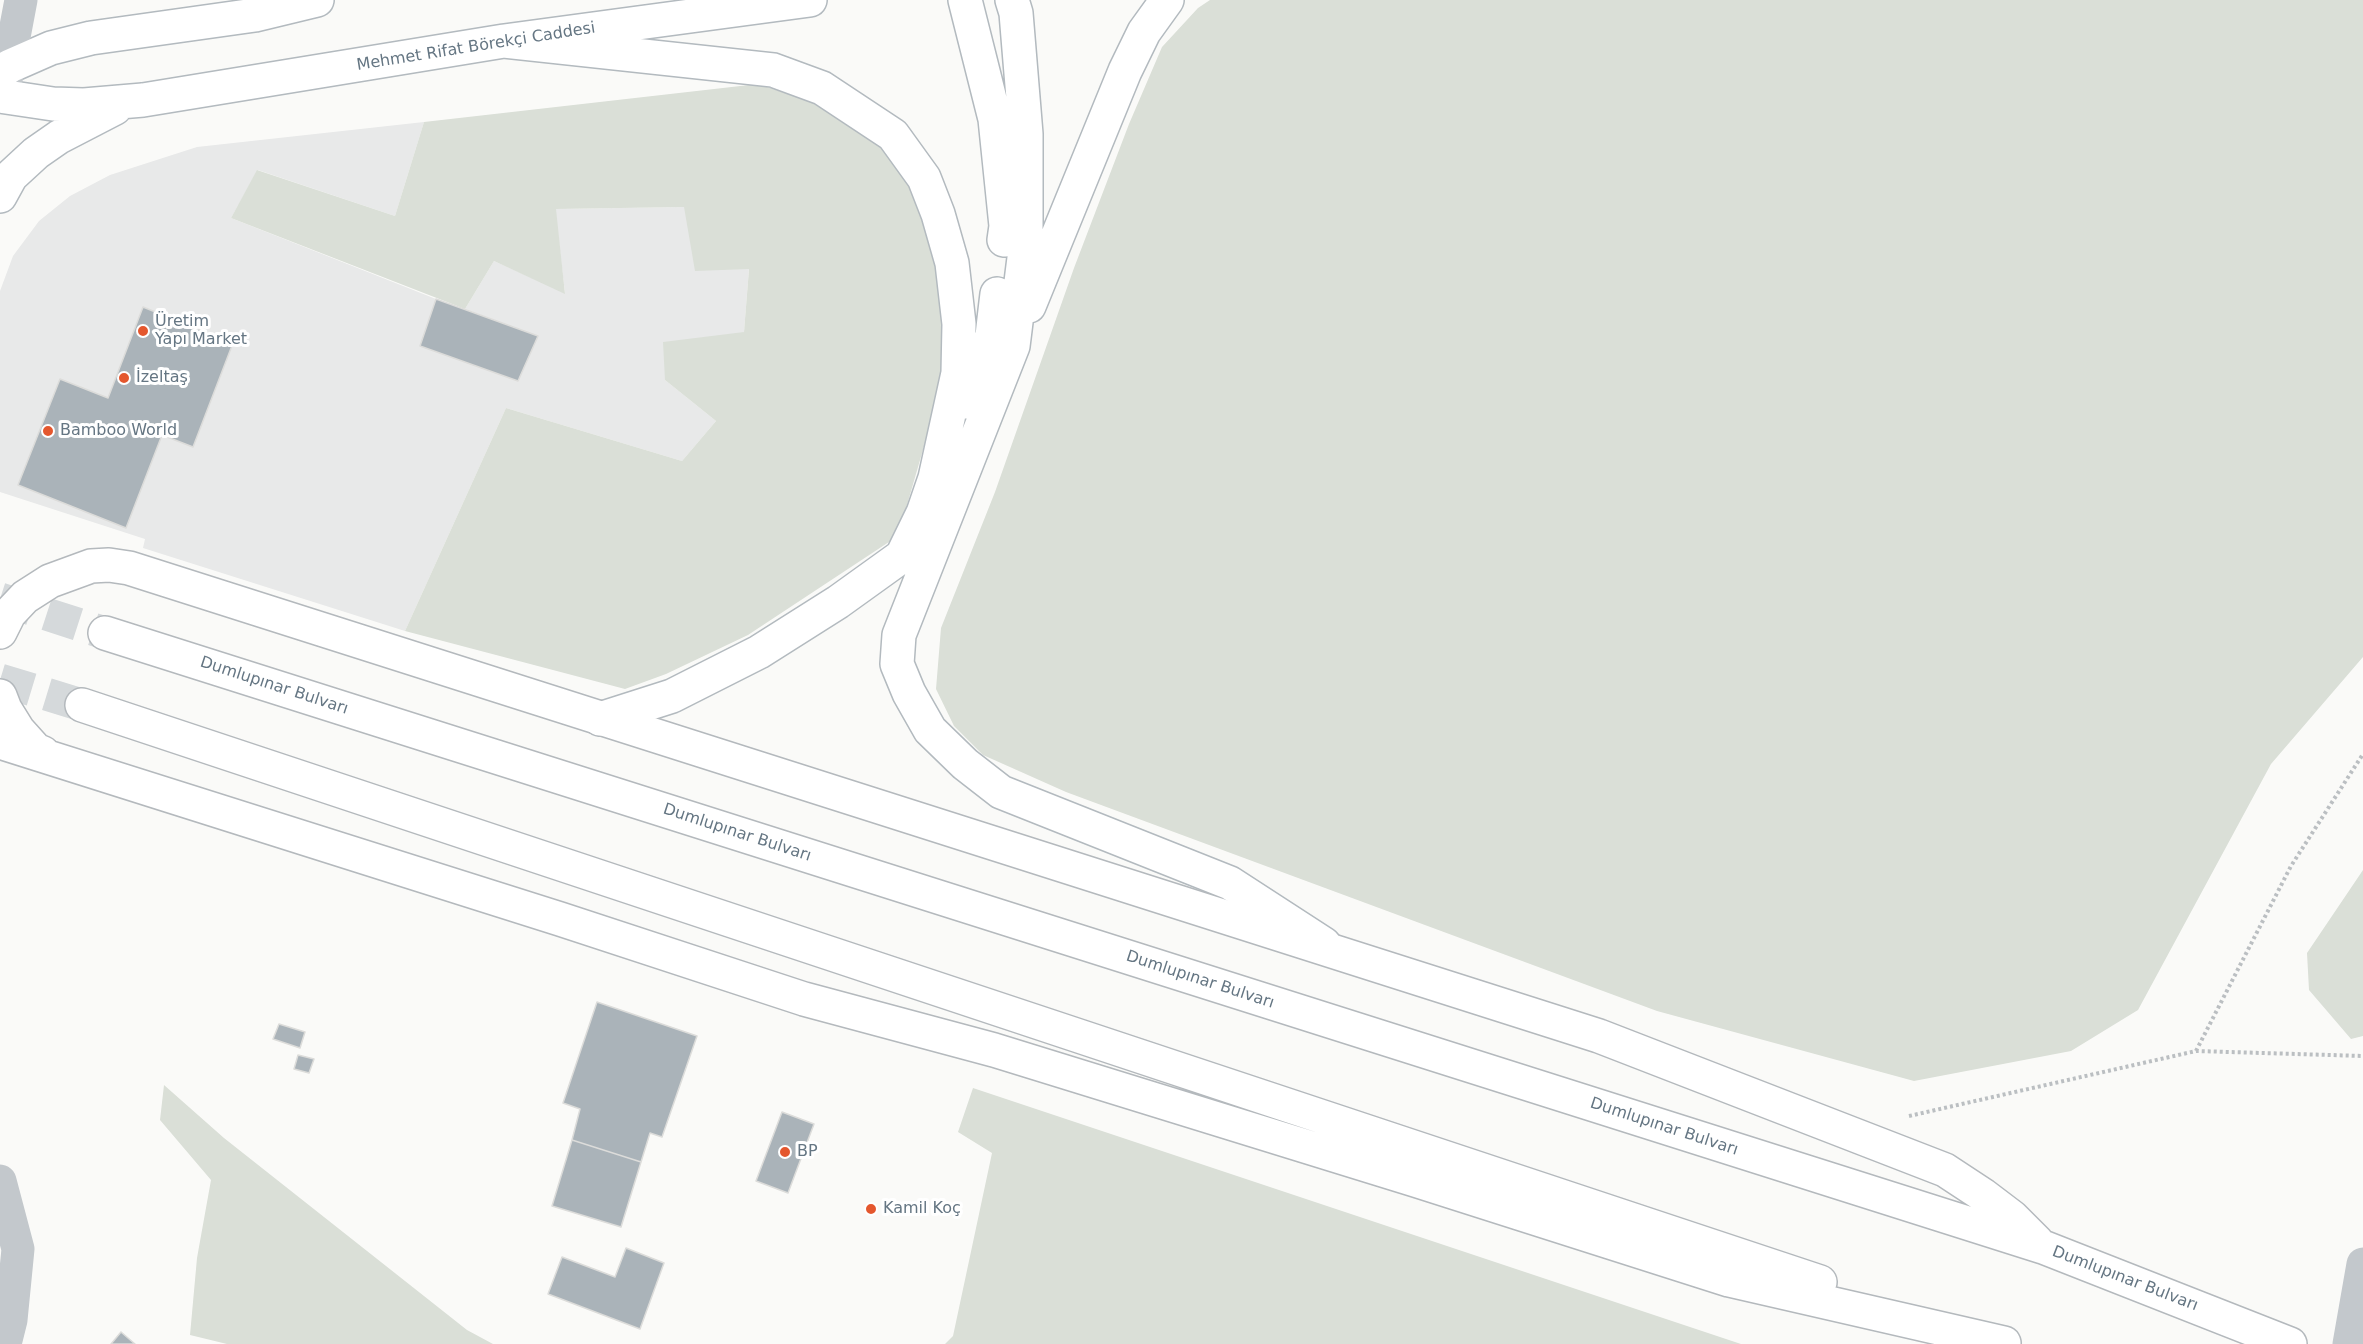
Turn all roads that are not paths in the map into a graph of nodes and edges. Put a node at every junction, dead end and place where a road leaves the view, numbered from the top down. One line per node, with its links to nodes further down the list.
1 (2, 0): 8 (street)
2 (21, 0): 10 (street)
3 (317, 0): 10 (main road)
4 (810, 0): 9 (main road, Mehmet Rifat Börekçi Caddesi)
5 (965, 0): 14 (main road)
6 (1012, 0): 13 (main road)
7 (1167, 0): 13 (main road)
8 (0, 5)
9 (504, 41): 11 (main road, Mehmet Rifat Börekçi Caddesi); 14 (main road)
10 (3, 88): 11 (main road, Mehmet Rifat Börekçi Caddesi)
11 (143, 100): 12 (main road, Mehmet Rifat Börekçi Caddesi)
12 (0, 196)
13 (1013, 346): 22 (main road)
14 (935, 478): 19 (main road)
15 (0, 632): 19 (main road)
16 (105, 633): 24 (main road, Dumlupınar Bulvarı)
17 (0, 696): 21 (main road)
18 (82, 705): 26 (main road)
19 (600, 719): 22 (main road)
20 (0, 742): 21 (main road)
21 (62, 762): 26 (main road)
22 (1335, 951): 24 (main road)
23 (0, 1181): 27 (street)
24 (2043, 1247): 28 (main road, Dumlupınar Bulvarı)
25 (2363, 1264): 29 (street)
26 (2006, 1343)
27 (5, 1344)
28 (2290, 1344)
29 (2349, 1344)

